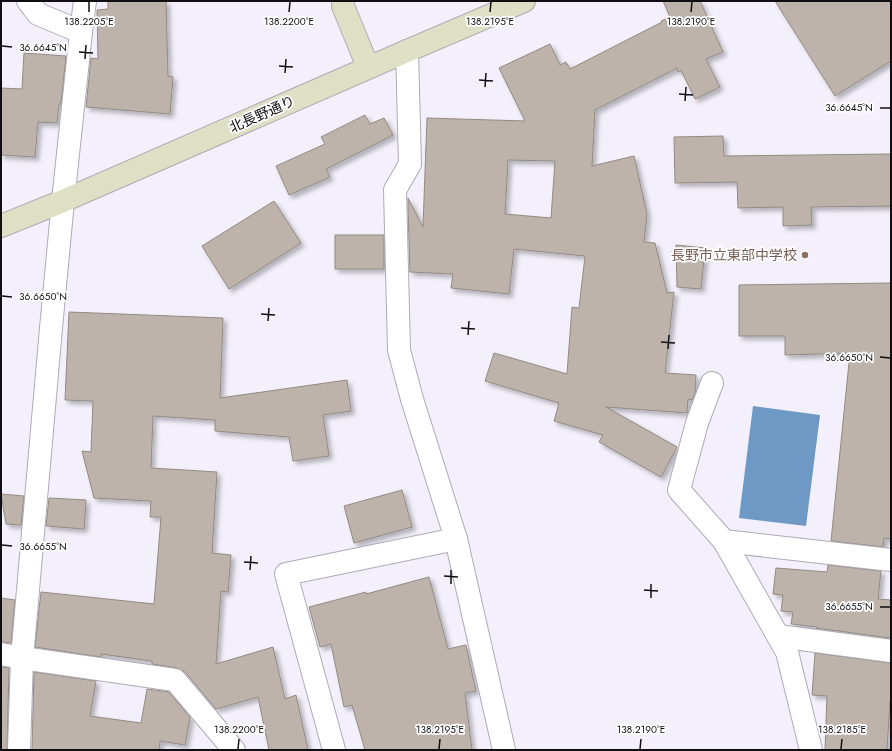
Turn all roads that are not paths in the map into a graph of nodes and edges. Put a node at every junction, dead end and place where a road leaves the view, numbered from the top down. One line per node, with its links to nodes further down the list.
1 (28, 1): 5 (street)
2 (86, 1): 5 (street)
3 (343, 1): 7 (street)
4 (524, 1): 6 (street, 北長野通り)
5 (81, 32): 8 (street)
6 (407, 51): 7 (street, 北長野通り); 11 (street)
7 (368, 68): 8 (street, 北長野通り)
8 (63, 201): 9 (street, 北長野通り); 16 (street)
9 (1, 226)
10 (712, 383): 12 (street)
11 (456, 539): 19 (street); 20 (street)
12 (724, 541): 13 (street); 14 (street)
13 (891, 560)
14 (778, 636): 15 (street); 21 (street)
15 (891, 651)
16 (11, 656): 17 (street); 18 (street)
17 (19, 750)
18 (234, 750)
19 (334, 750)
20 (504, 750)
21 (811, 750)

